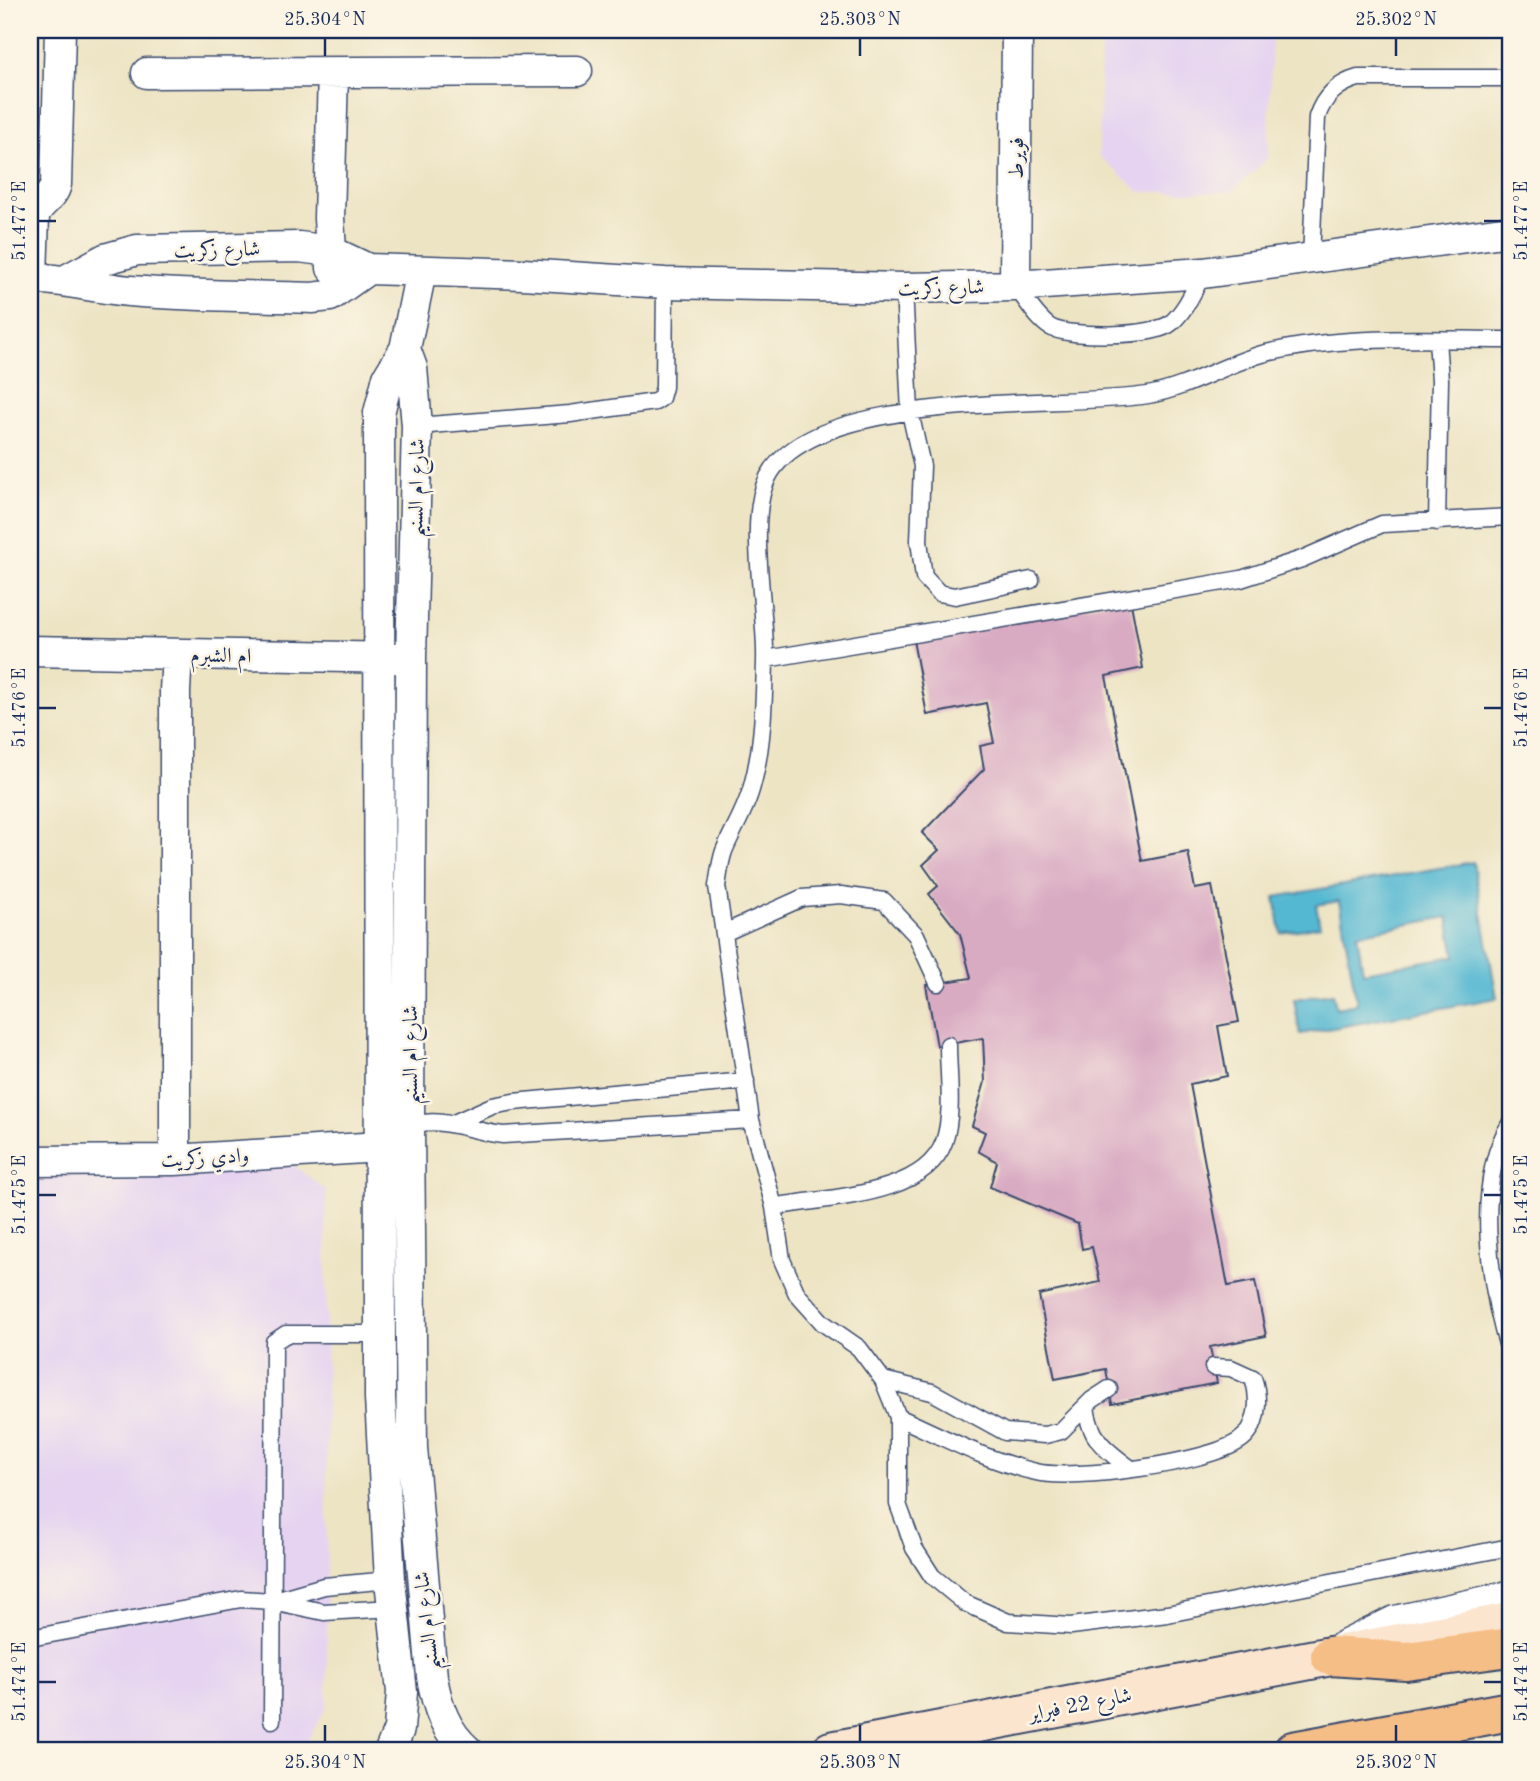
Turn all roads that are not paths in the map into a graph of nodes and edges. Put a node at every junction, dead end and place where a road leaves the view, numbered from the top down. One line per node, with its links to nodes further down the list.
1 (60, 30): 13 (street)
2 (1017, 30): 16 (street, فويرط)
3 (577, 71): 5 (street)
4 (147, 73): 5 (street)
5 (333, 73): 8 (street)
6 (1510, 78): 9 (lane)
7 (1510, 231): 9 (street, شارع زكريت)
8 (330, 251): 10 (street, شارع زكريت); 14 (street, شارع زكريت); 18 (street)
9 (1311, 260): 12 (street, شارع زكريت)
10 (368, 269): 11 (street, شارع زكريت); 18 (street)
11 (421, 271): 15 (street, شارع زكريت); 21 (street, شارع ام السنيم)
12 (1203, 273): 16 (street, شارع زكريت); 16 (lane)
13 (31, 278): 14 (street, شارع زكريت)
14 (68, 279): 18 (street, شارع زكريت)
15 (665, 283): 17 (street, شارع زكريت); 23 (lane)
16 (1015, 286): 17 (street, شارع زكريت)
17 (904, 288): 22 (lane)
18 (330, 296)
19 (1437, 340): 20 (lane); 22 (lane); 25 (lane)
20 (1510, 340)
21 (405, 349): 23 (street, شارع ام السنيم); 29 (street, شارع ام السنيم)
22 (910, 412): 26 (lane); 31 (lane)
23 (417, 426): 30 (street, شارع ام السنيم)
24 (1510, 517): 25 (lane)
25 (1437, 522): 31 (lane)
26 (1031, 580)
27 (30, 651): 28 (street, ام الشبرم)
28 (177, 654): 29 (street, ام الشبرم); 41 (street)
29 (379, 657): 30 (street, ام الشبرم); 40 (street, شارع ام السنيم)
30 (411, 658): 39 (street, شارع ام السنيم)
31 (765, 659): 32 (lane)
32 (724, 933): 33 (lane); 35 (lane)
33 (937, 983)
34 (948, 1045): 43 (lane)
35 (746, 1081): 36 (lane); 37 (lane)
36 (751, 1120): 37 (lane); 43 (lane)
37 (454, 1123): 39 (lane)
38 (1510, 1124): 45 (lane)
39 (409, 1126): 40 (lane); 63 (street, شارع ام السنيم)
40 (379, 1147): 41 (street, وادي زكريت); 44 (street, شارع ام السنيم)
41 (175, 1160): 42 (street, وادي زكريت)
42 (30, 1161)
43 (774, 1207): 47 (lane)
44 (380, 1334): 53 (street, شارع ام السنيم); 55 (lane)
45 (1510, 1354)
46 (1213, 1367): 51 (lane)
47 (883, 1380): 49 (lane); 50 (lane)
48 (1110, 1389): 49 (lane)
49 (1086, 1407): 51 (lane)
50 (898, 1417): 51 (lane); 52 (lane)
51 (1131, 1469)
52 (1510, 1547)
53 (392, 1594): 55 (lane); 55 (lane); 62 (street, شارع ام السنيم)
54 (1510, 1595): 59 (street, شارع 22 فبراير)
55 (272, 1601): 57 (lane); 61 (lane)
56 (1510, 1622): 59 (main road, شارع 22 فبراير)
57 (30, 1638)
58 (1510, 1647): 59 (highway)
59 (1330, 1656): 64 (main road, شارع 22 فبراير)
60 (1510, 1711): 65 (highway)
61 (272, 1720)
62 (390, 1751)
63 (468, 1751)
64 (831, 1751)
65 (1293, 1751)

